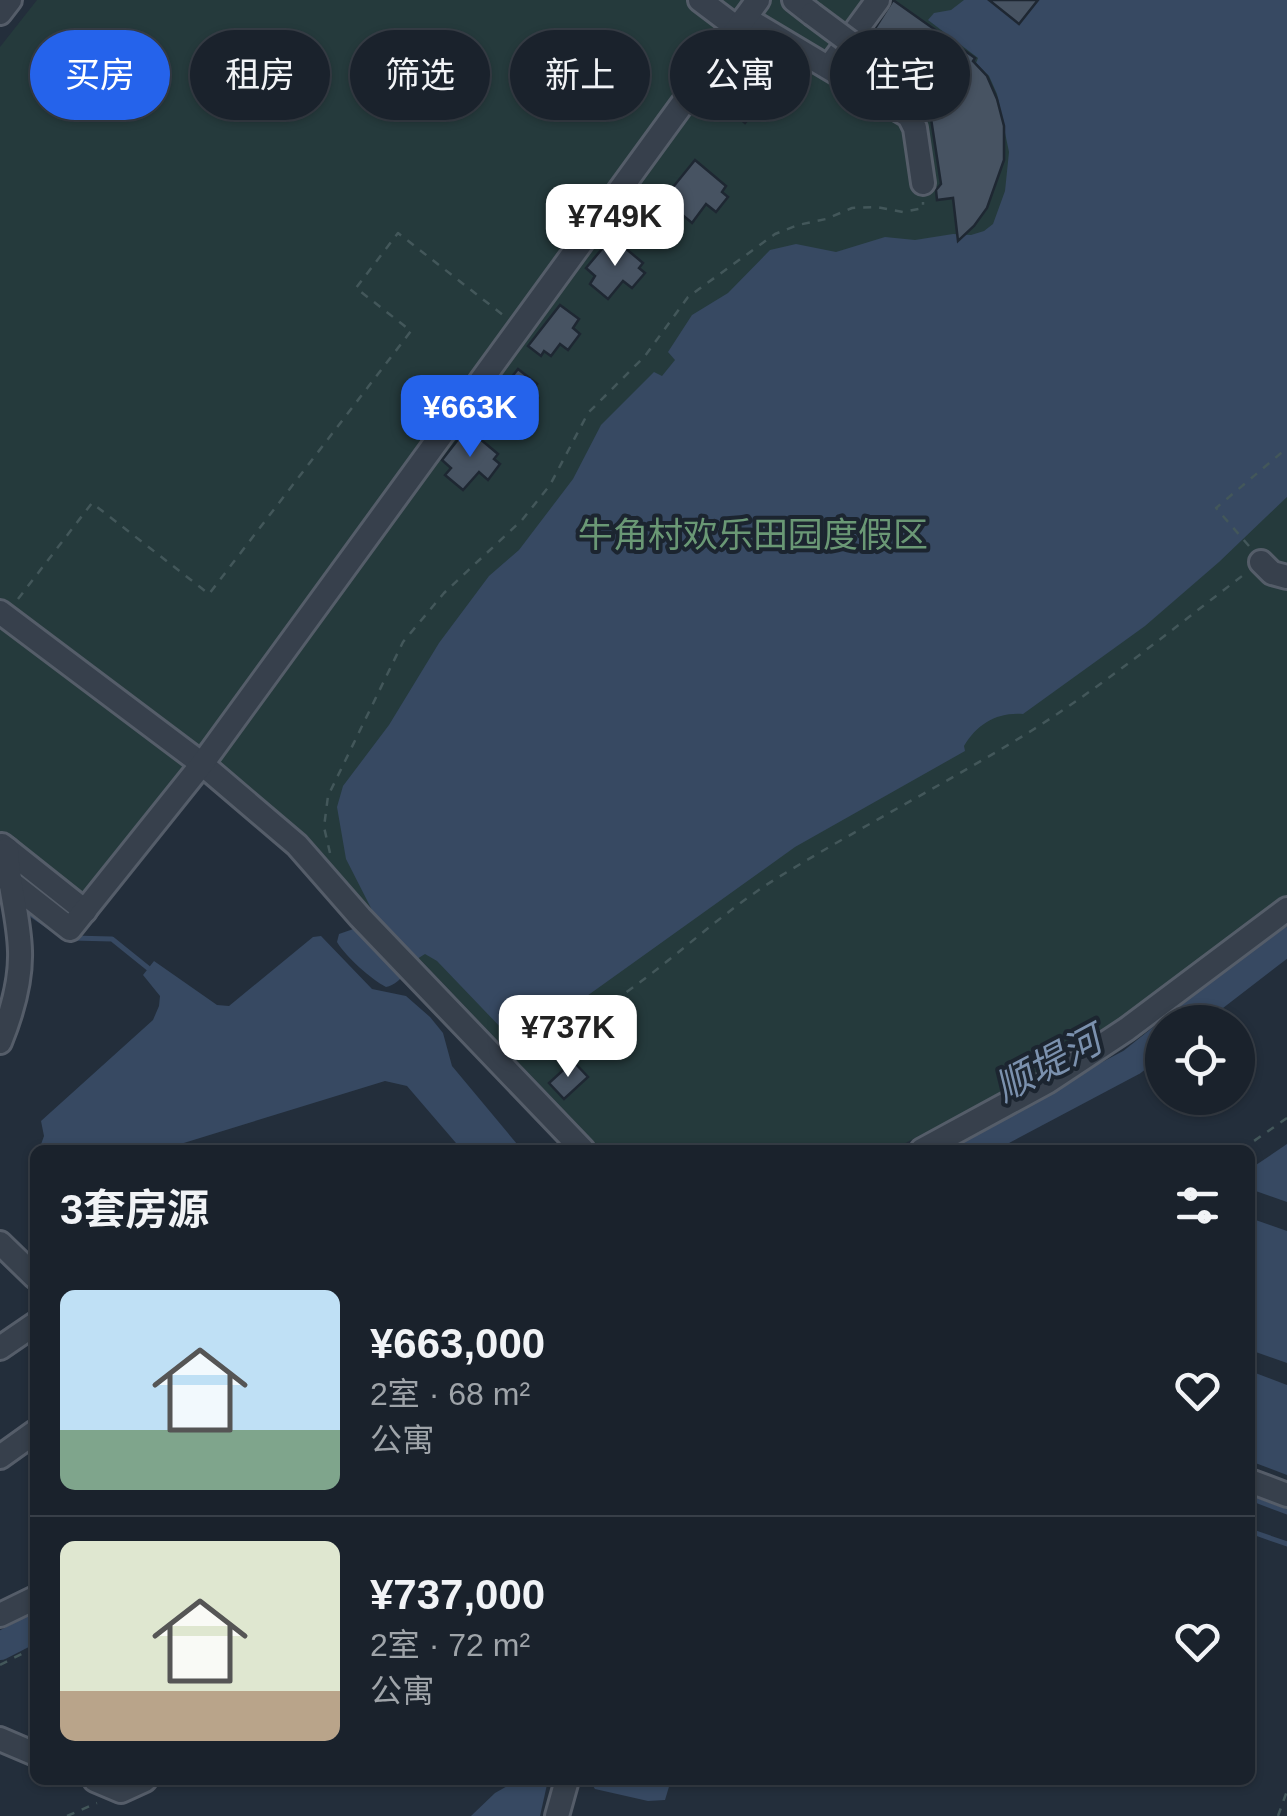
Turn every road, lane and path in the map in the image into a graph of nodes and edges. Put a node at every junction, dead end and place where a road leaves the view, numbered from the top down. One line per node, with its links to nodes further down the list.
1 (10, 0): 5 (street)
2 (700, 0): 6 (street)
3 (878, 0): 8 (street)
4 (803, 7): 7 (street, bridge)
5 (0, 13)
6 (747, 15): 9 (street); 12 (street)
7 (834, 30)
8 (857, 30)
9 (830, 67)
10 (911, 120): 11 (street)
11 (922, 184): 19 (path)
12 (520, 327): 16 (path); 17 (street)
13 (1287, 448): 14 (path)
14 (1254, 553): 15 (street); 24 (path)
15 (1287, 577)
16 (3, 614): 17 (street)
17 (202, 764): 22 (street); 24 (street)
18 (4, 846): 20 (street); 22 (street)
19 (332, 860)
20 (4, 877): 22 (street); 23 (street)
21 (1287, 909): 27 (street)
22 (78, 920)
23 (0, 1042)
24 (489, 1051): 26 (street)
25 (1287, 1118): 28 (path)
26 (577, 1145)
27 (931, 1145)
28 (1248, 1145)
29 (0, 1243): 30 (street)
30 (30, 1272)
31 (30, 1327): 32 (street)
32 (0, 1348)
33 (30, 1436): 34 (street)
34 (0, 1457)
35 (1255, 1483): 36 (street)
36 (1287, 1495)
37 (30, 1600): 38 (street)
38 (0, 1615)
39 (30, 1650): 40 (path)
40 (0, 1665)
41 (0, 1738): 42 (street)
42 (30, 1752)
43 (105, 1785): 47 (street)
44 (135, 1785): 47 (street)
45 (566, 1785): 49 (street)
46 (1287, 1791): 50 (path)
47 (121, 1792): 48 (path)
48 (67, 1816)
49 (557, 1816)
50 (1278, 1816)

